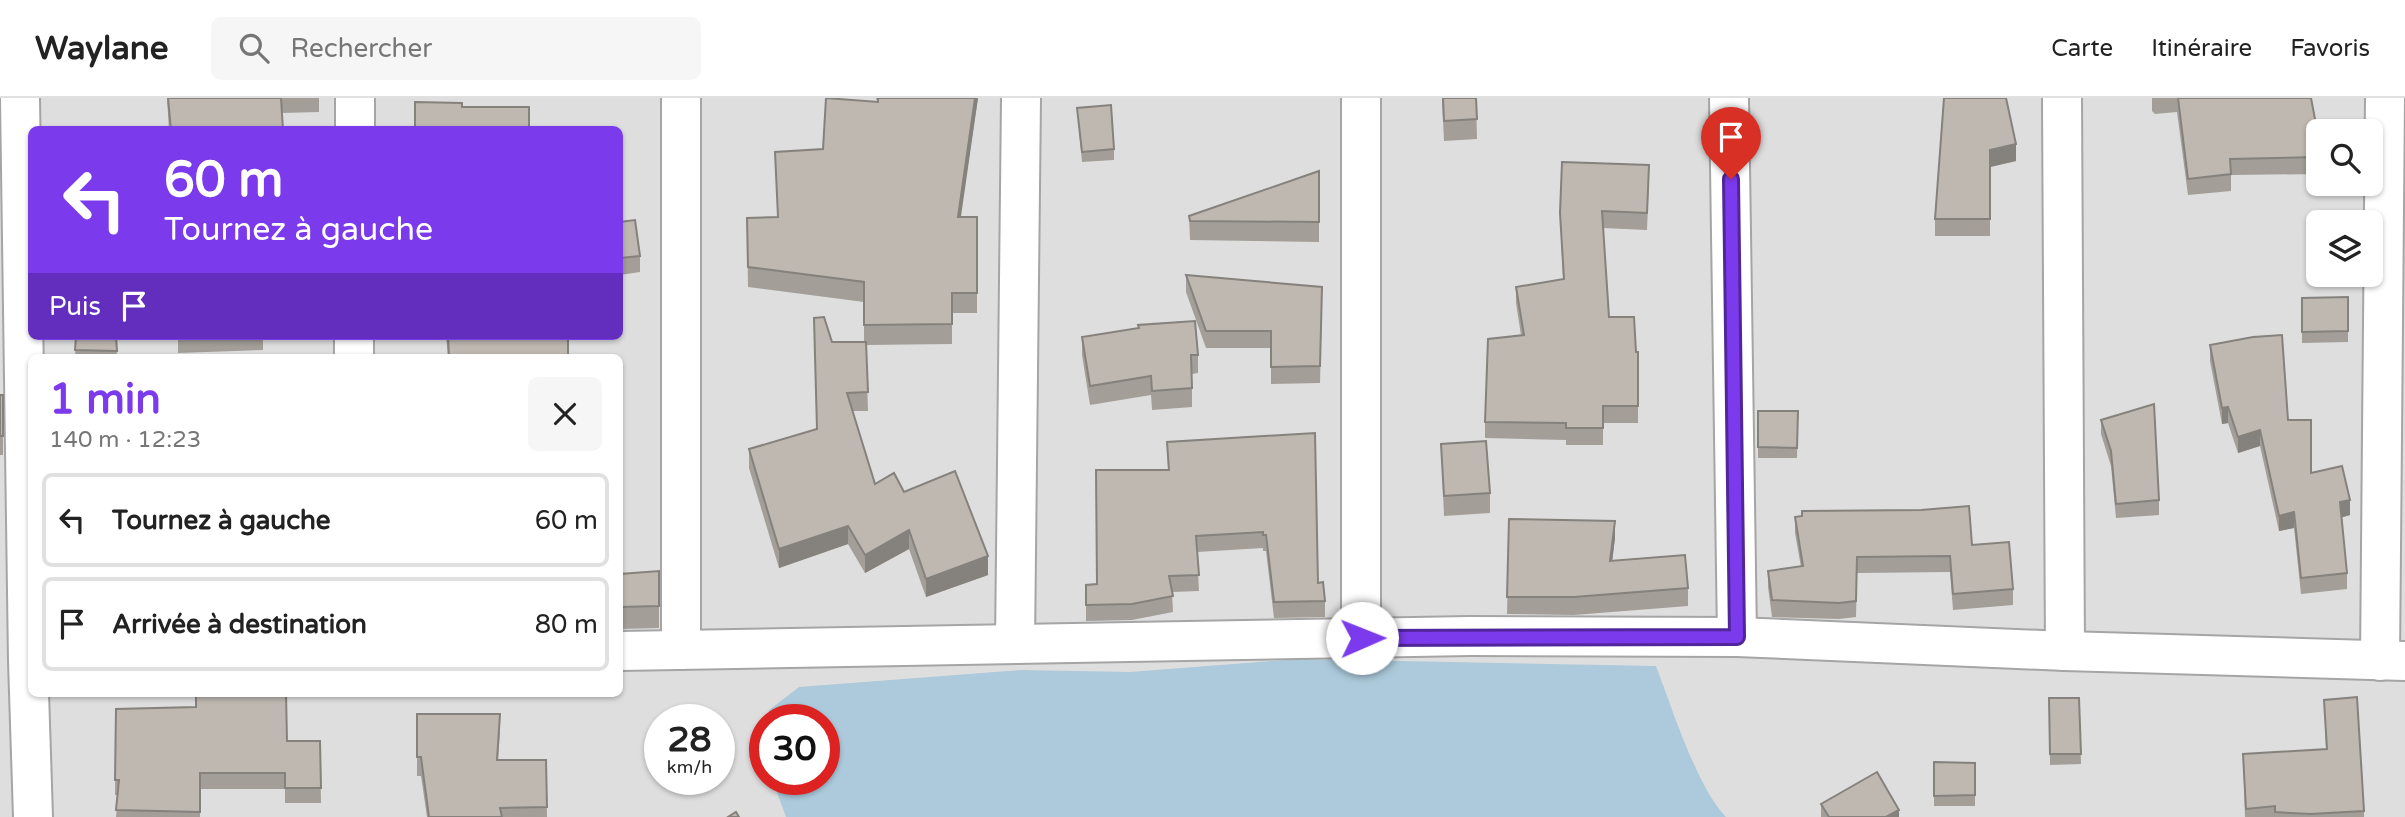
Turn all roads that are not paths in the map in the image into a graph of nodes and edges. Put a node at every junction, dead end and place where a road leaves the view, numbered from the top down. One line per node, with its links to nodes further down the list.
1 (20, 98): 10 (street)
2 (355, 98): 9 (street)
3 (681, 98): 14 (street)
4 (1021, 98): 13 (street)
5 (1361, 98): 12 (street)
6 (1729, 98): 11 (street)
7 (2062, 98): 16 (street)
8 (2385, 98): 18 (street)
9 (355, 126)
10 (12, 353): 17 (street)
11 (1737, 637): 12 (street); 16 (street)
12 (1362, 638): 13 (street)
13 (1015, 644): 14 (street)
14 (681, 650): 15 (street)
15 (623, 651)
16 (2065, 651): 18 (street)
17 (20, 661): 19 (street)
18 (2393, 661)
19 (33, 817)

